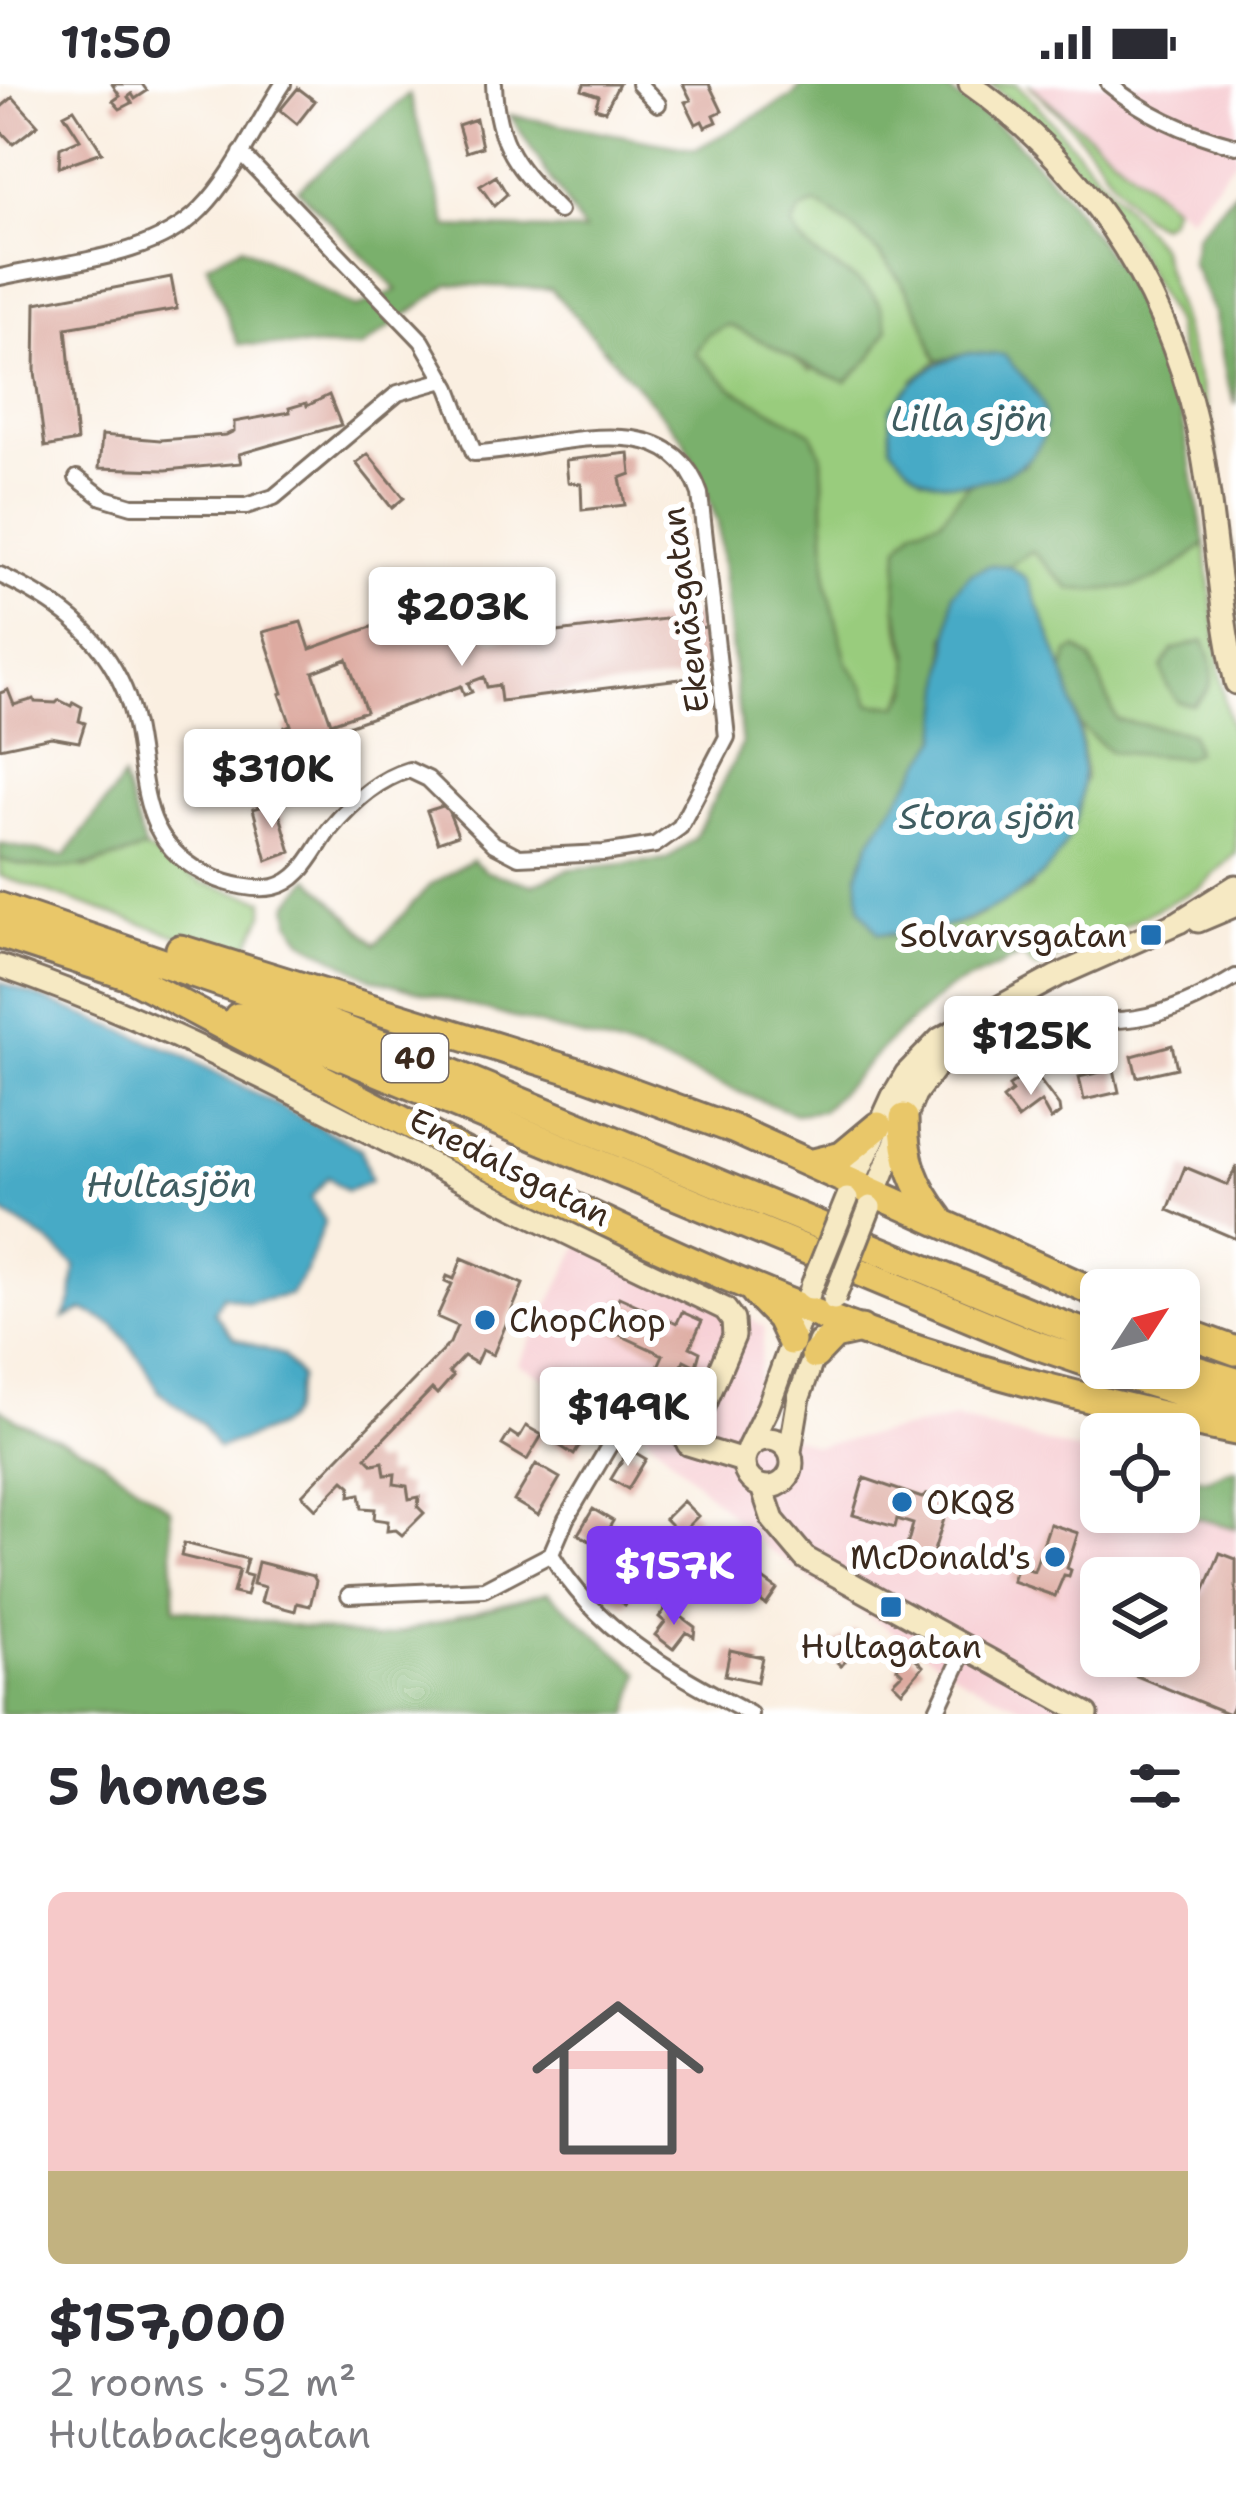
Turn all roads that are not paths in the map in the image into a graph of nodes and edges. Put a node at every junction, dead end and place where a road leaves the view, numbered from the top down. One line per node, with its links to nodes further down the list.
1 (283, 84): 8 (street)
2 (494, 84): 9 (street)
3 (639, 84): 6 (street)
4 (970, 84): 14 (street)
5 (1108, 84): 7 (street)
6 (658, 104)
7 (1236, 146)
8 (241, 154): 10 (street); 11 (street, Ekenäsgatan)
9 (559, 212)
10 (0, 277)
11 (444, 380): 12 (street); 13 (street, Ekenäsgatan)
12 (77, 478)
13 (0, 575)
14 (1236, 683)
15 (1236, 866): 19 (street)
16 (1236, 886): 19 (street)
17 (1236, 905): 19 (street)
18 (6, 918): 21 (highway, 40); 25 (highway); 32 (highway, 40)
19 (1172, 926): 24 (street)
20 (0, 966): 42 (street, Enedalsgatan)
21 (122, 973): 29 (highway); 36 (highway, 40)
22 (1236, 977): 23 (street)
23 (1076, 1016)
24 (891, 1122): 25 (highway); 26 (street); 27 (highway)
25 (813, 1163): 26 (highway)
26 (862, 1195): 27 (highway); 30 (street, bridge)
27 (942, 1221): 28 (highway)
28 (1080, 1285)
29 (747, 1286): 30 (highway); 34 (highway)
30 (819, 1303): 31 (highway); 34 (street)
31 (862, 1329): 34 (highway); 41 (highway)
32 (1080, 1331)
33 (1200, 1338): 35 (highway)
34 (803, 1348): 43 (street); 44 (street)
35 (1236, 1352)
36 (1080, 1360)
37 (1200, 1371): 38 (highway)
38 (1236, 1382)
39 (1171, 1389): 40 (highway, 40)
40 (1236, 1409)
41 (1236, 1432)
42 (688, 1444): 44 (street); 46 (street)
43 (790, 1451): 44 (street); 45 (street)
44 (746, 1455): 45 (street)
45 (762, 1487): 48 (street)
46 (551, 1554): 47 (street); 49 (street)
47 (349, 1595)
48 (966, 1648): 50 (street); 51 (street)
49 (750, 1714)
50 (935, 1714)
51 (1087, 1714)

